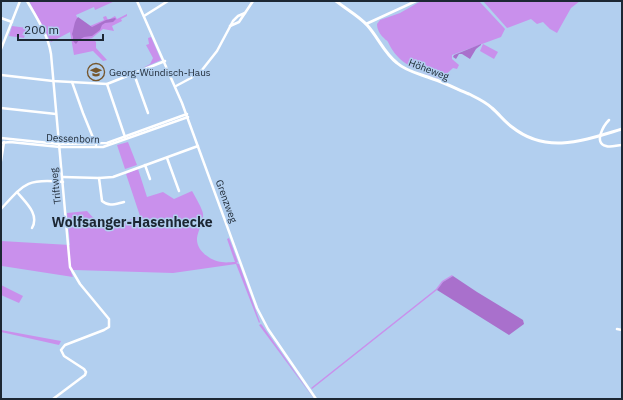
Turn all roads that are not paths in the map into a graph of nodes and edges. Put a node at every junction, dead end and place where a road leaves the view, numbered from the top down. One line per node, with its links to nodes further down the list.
1 (20, 1): 11 (street)
2 (27, 1): 18 (street, Triftweg)
3 (137, 1): 9 (street, Grenzweg)
4 (168, 1): 9 (street)
5 (253, 1): 8 (street)
6 (336, 1): 12 (street, Höheweg)
7 (416, 1): 12 (street)
8 (245, 13): 13 (street); 13 (street)
9 (144, 16): 15 (street, Grenzweg)
10 (1, 18): 11 (street)
11 (12, 22): 14 (street)
12 (366, 24): 28 (street, Höheweg)
13 (230, 26): 21 (street)
14 (1, 49)
15 (165, 61): 16 (street); 21 (street, Grenzweg)
16 (134, 74): 20 (street); 23 (street)
17 (1, 75): 18 (street)
18 (53, 81): 19 (street); 24 (street, Triftweg)
19 (72, 82): 20 (street); 32 (street)
20 (107, 84): 29 (street)
21 (176, 86): 25 (street, Grenzweg)
22 (1, 108): 24 (street)
23 (148, 113)
24 (56, 114): 34 (street, Triftweg)
25 (187, 116): 29 (street, Dessenborn); 34 (street, Dessenborn); 35 (street, Grenzweg)
26 (609, 120): 28 (street)
27 (622, 129): 28 (street, Höheweg)
28 (600, 136): 33 (street)
29 (125, 137): 32 (street, Dessenborn)
30 (1, 138): 34 (street, Dessenborn)
31 (3, 143): 34 (street, Dessenborn); 37 (street)
32 (96, 145): 34 (street, Dessenborn)
33 (622, 145)
34 (59, 146): 39 (street, Triftweg)
35 (198, 146): 36 (street); 51 (street, Grenzweg)
36 (167, 158): 38 (street); 43 (street)
37 (1, 161)
38 (146, 165): 40 (street); 41 (street)
39 (62, 177): 40 (street); 42 (street, Triftweg)
40 (99, 178): 45 (street)
41 (150, 179)
42 (63, 182): 44 (street); 50 (street, Triftweg)
43 (179, 191)
44 (17, 192): 46 (street); 47 (street)
45 (124, 202)
46 (1, 209)
47 (32, 228)
48 (617, 329): 49 (street)
49 (622, 330)
50 (53, 399)
51 (316, 399)

